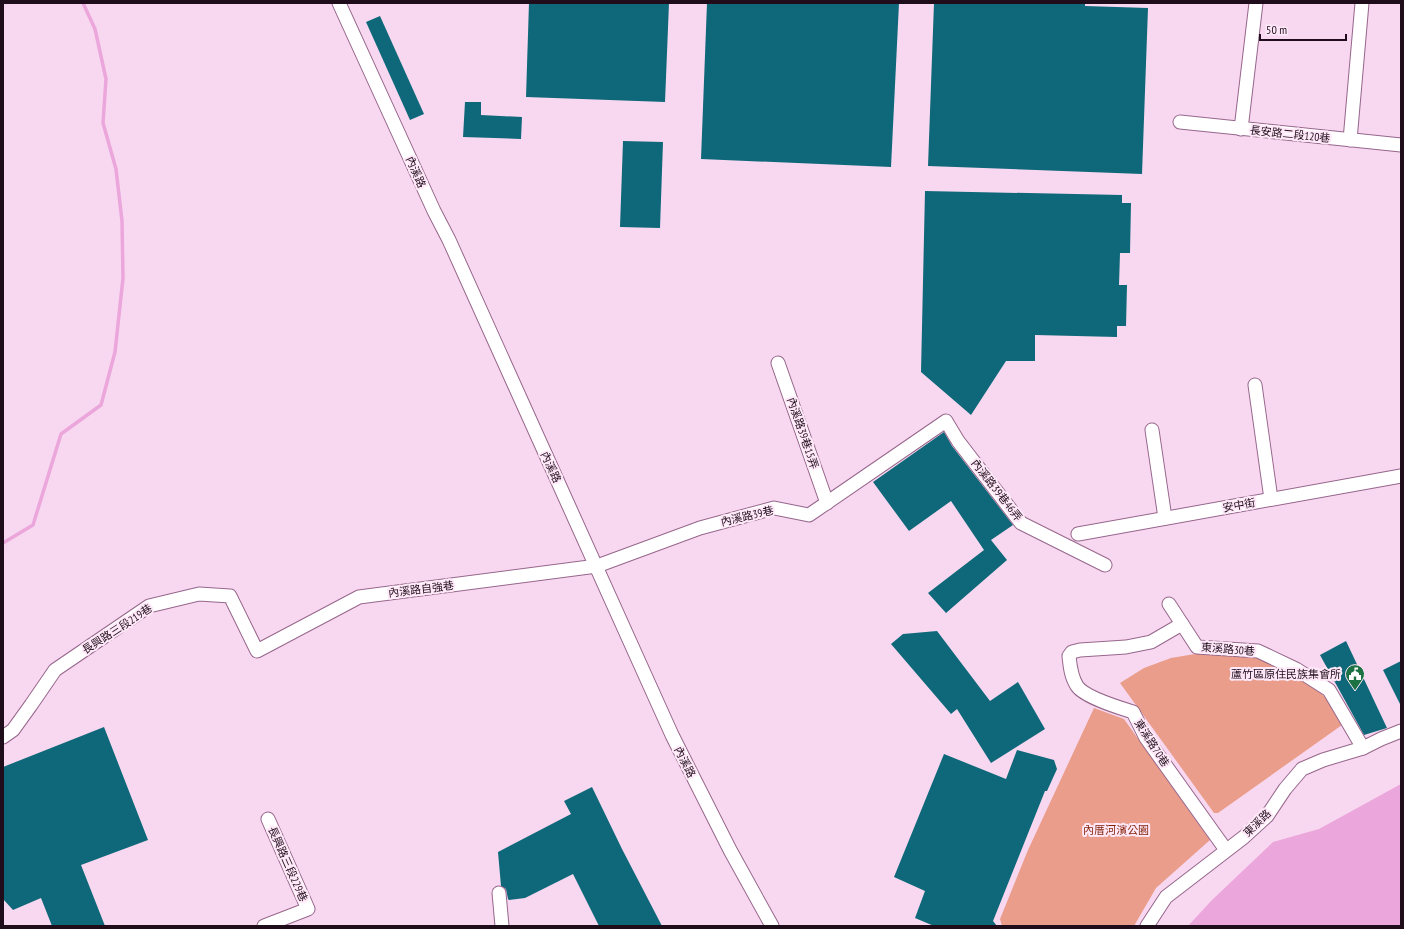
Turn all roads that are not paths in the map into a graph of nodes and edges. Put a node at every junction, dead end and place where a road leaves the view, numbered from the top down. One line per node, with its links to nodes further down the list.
1 (339, 3): 18 (street, 內溪路)
2 (1256, 3): 5 (street)
3 (1362, 3): 6 (street)
4 (1180, 122): 5 (street, 長安路二段120巷)
5 (1241, 129): 6 (street, 長安路二段120巷)
6 (1350, 140): 7 (street, 長安路二段120巷)
7 (1401, 145)
8 (778, 362): 14 (street, 內溪路39巷15弄)
9 (1255, 385): 13 (street)
10 (946, 421): 14 (street, 內溪路39巷); 17 (street, 內溪路39巷46弄)
11 (1152, 430): 15 (street)
12 (1401, 476): 13 (street, 安中街)
13 (1271, 499): 15 (street, 安中街)
14 (827, 503): 18 (street, 內溪路39巷)
15 (1165, 518): 16 (street, 安中街)
16 (1078, 534)
17 (1105, 565)
18 (597, 566): 21 (street, 內溪路自強巷); 30 (street, 內溪路)
19 (1168, 604): 20 (street, 東溪路30巷)
20 (1182, 624): 24 (street, 東溪路30巷); 26 (street, 東溪路70巷)
21 (257, 651): 23 (street, 長興路三段219巷)
22 (1401, 731): 24 (street, 東溪路)
23 (3, 737)
24 (1363, 748): 26 (street, 東溪路)
25 (268, 819): 28 (street, 長興路三段229巷)
26 (1226, 850): 31 (street, 東溪路)
27 (499, 893): 29 (street)
28 (264, 926)
29 (502, 926)
30 (772, 926)
31 (1147, 926)

